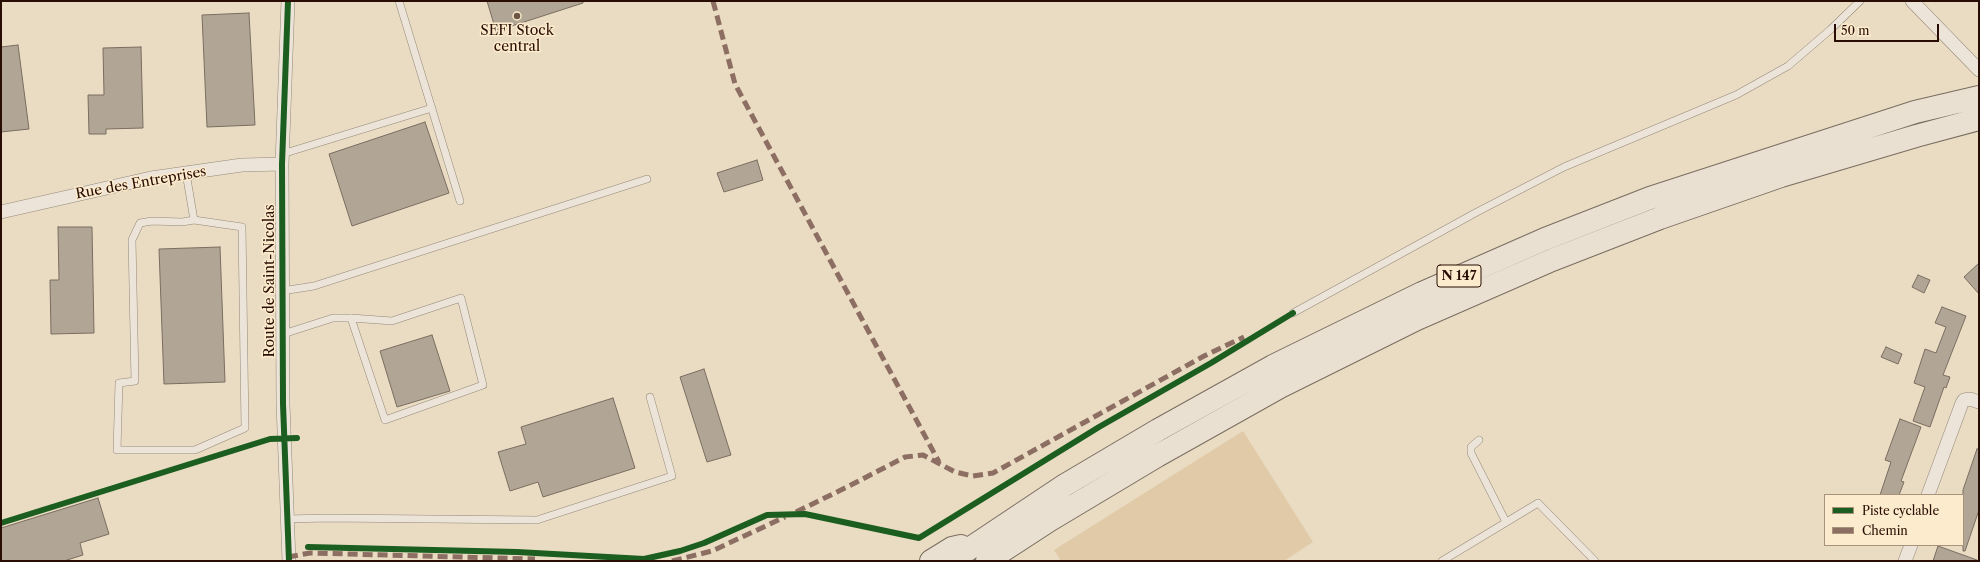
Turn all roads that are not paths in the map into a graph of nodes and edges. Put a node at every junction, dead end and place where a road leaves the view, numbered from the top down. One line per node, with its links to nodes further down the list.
1 (288, 1): 9 (street, Route de Saint-Nicolas)
2 (399, 1): 7 (lane)
3 (1860, 1): 16 (lane)
4 (1912, 1): 5 (street)
5 (1975, 66)
6 (1979, 97): 26 (highway, N 147)
7 (432, 108): 9 (lane); 12 (lane)
8 (1979, 119): 26 (highway, N 147)
9 (282, 159): 10 (street, Rue des Entreprises); 15 (street, Route de Saint-Nicolas)
10 (186, 173): 13 (street, Rue des Entreprises); 14 (lane)
11 (647, 179): 15 (lane)
12 (460, 201)
13 (1, 212)
14 (194, 220): 14 (lane)
15 (282, 291): 18 (street, Route de Saint-Nicolas)
16 (1293, 313)
17 (351, 318): 17 (lane); 18 (lane)
18 (282, 334): 23 (street, Route de Saint-Nicolas)
19 (650, 397): 23 (lane)
20 (1979, 402): 22 (street)
21 (1479, 440): 24 (lane)
22 (1928, 494)
23 (287, 519): 27 (street, Route de Saint-Nicolas)
24 (1506, 522): 30 (lane); 31 (lane)
25 (1911, 546): 32 (street)
26 (983, 552): 28 (highway); 29 (highway, N 147)
27 (289, 561)
28 (931, 561)
29 (951, 561)
30 (1442, 561)
31 (1595, 561)
32 (1905, 561)

